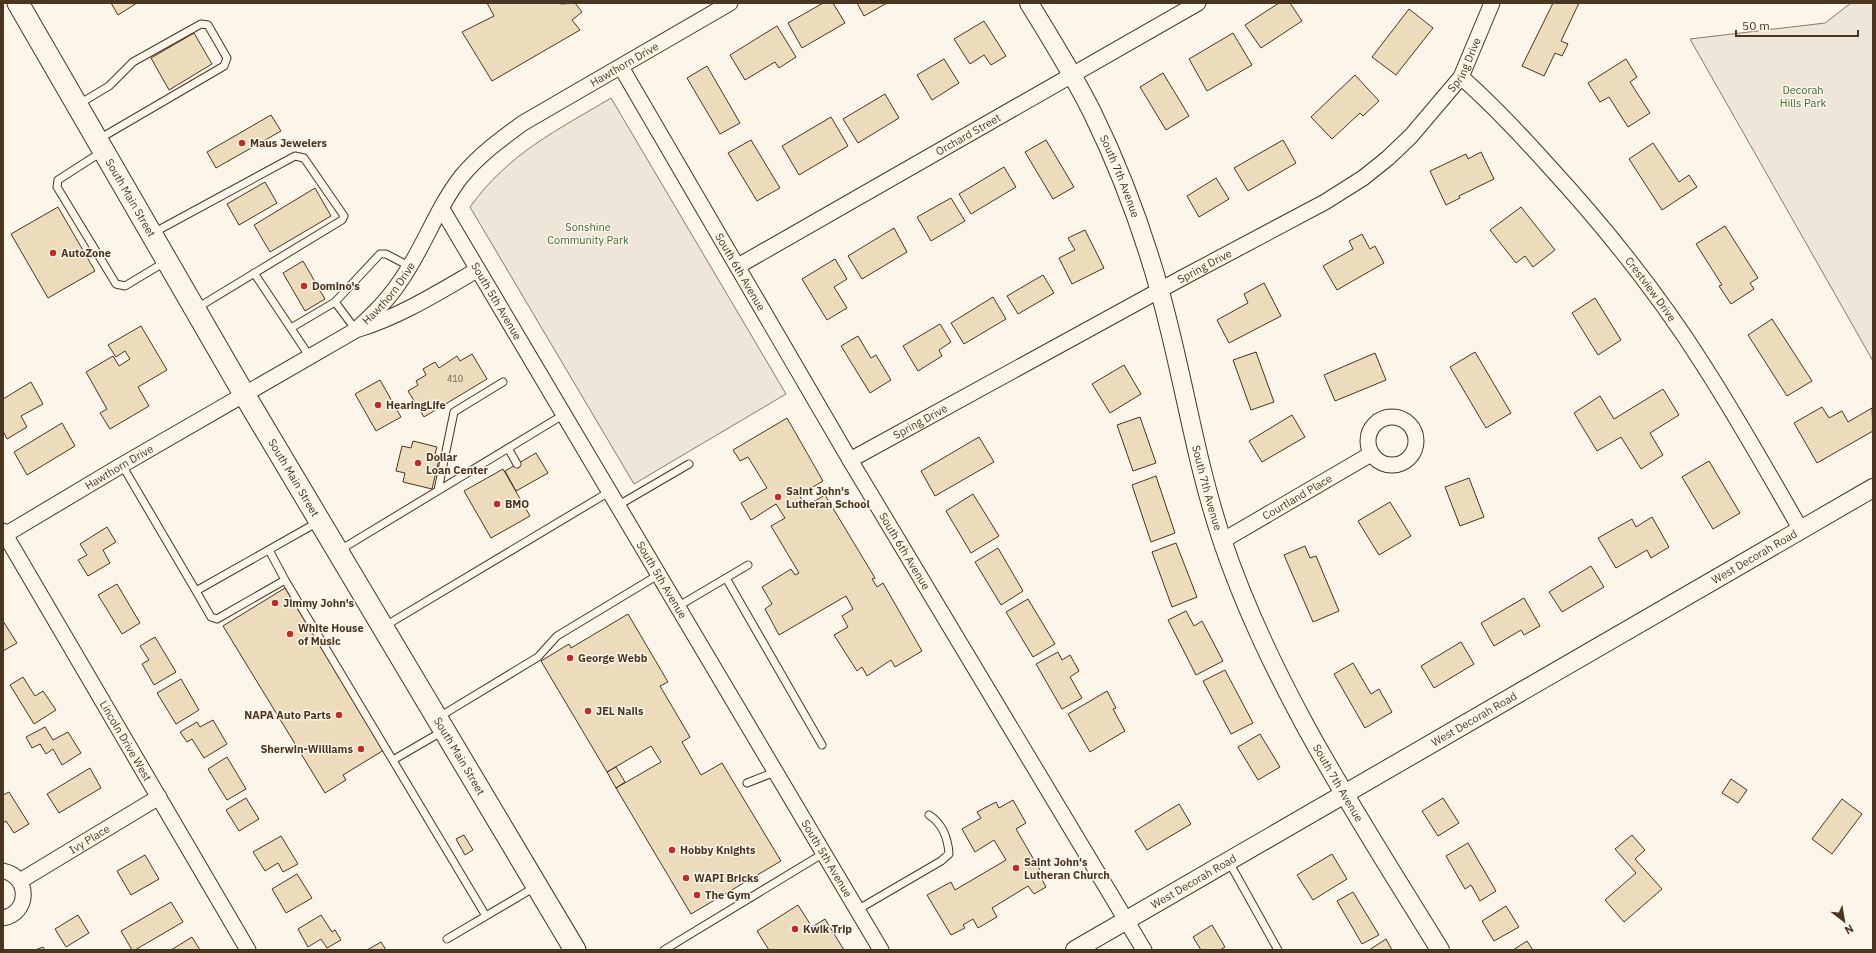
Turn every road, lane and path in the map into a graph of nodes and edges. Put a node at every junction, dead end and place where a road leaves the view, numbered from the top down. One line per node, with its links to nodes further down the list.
1 (18, 3): 9 (main road, South Main Street)
2 (730, 3): 6 (street, Hawthorn Drive)
3 (1029, 3): 7 (street, South 7th Avenue)
4 (1198, 3): 7 (street, Orchard Street)
5 (1492, 3): 8 (street, Spring Drive)
6 (621, 67): 11 (street, Hawthorn Drive); 15 (street, South 6th Avenue)
7 (1073, 75): 15 (street, Orchard Street); 18 (street, South 7th Avenue)
8 (1461, 77): 18 (street, Spring Drive); 38 (street, Crestview Drive)
9 (77, 105): 10 (main road, South Main Street); 10 (lane)
10 (100, 146): 12 (main road, South Main Street); 13 (lane)
11 (442, 209): 14 (street, Hawthorn Drive); 16 (street, South 5th Avenue)
12 (152, 234): 13 (main road, South Main Street); 17 (lane)
13 (167, 261): 20 (main road, South Main Street)
14 (409, 266): 19 (lane); 22 (street, Hawthorn Drive)
15 (738, 266): 29 (street, South 6th Avenue)
16 (477, 270): 22 (street); 26 (street, South 5th Avenue)
17 (254, 273): 20 (lane); 21 (lane)
18 (1160, 290): 29 (street, Spring Drive); 40 (street, South 7th Avenue)
19 (335, 302): 21 (lane); 22 (lane)
20 (195, 309): 25 (main road, South Main Street)
21 (291, 328): 23 (lane)
22 (356, 330): 23 (street, Hawthorn Drive)
23 (310, 357): 25 (street, Hawthorn Drive)
24 (503, 382): 34 (lane)
25 (244, 394): 32 (street, Hawthorn Drive); 37 (main road, South Main Street)
26 (563, 415): 27 (lane); 35 (street, South 5th Avenue)
27 (508, 448): 30 (lane); 34 (lane)
28 (1371, 454): 40 (street, Courtland Place)
29 (850, 460): 66 (street, South 6th Avenue)
30 (517, 464)
31 (688, 464): 36 (lane)
32 (122, 465): 39 (street, Hawthorn Drive); 47 (lane)
33 (1873, 488): 38 (street, West Decorah Road)
34 (438, 490): 42 (lane)
35 (609, 492): 36 (street, South 5th Avenue); 49 (lane)
36 (617, 506): 44 (street, South 5th Avenue)
37 (320, 521): 41 (lane); 42 (main road, South Main Street)
38 (1801, 530): 55 (street, West Decorah Road)
39 (4, 534): 56 (street, Lincoln Drive West)
40 (1222, 541): 55 (street, South 7th Avenue)
41 (269, 550): 46 (lane); 47 (lane)
42 (338, 551): 49 (main road, South Main Street)
43 (748, 565): 45 (lane)
44 (658, 575): 48 (street, South 5th Avenue); 50 (lane)
45 (726, 578): 48 (lane); 51 (lane)
46 (285, 580): 47 (lane); 52 (lane)
47 (196, 591)
48 (677, 607): 53 (street, South 5th Avenue)
49 (383, 627): 50 (main road, South Main Street)
50 (441, 724): 52 (lane); 62 (main road, South Main Street)
51 (822, 745)
52 (393, 760): 64 (lane)
53 (776, 772): 54 (lane); 58 (street, South 5th Avenue)
54 (747, 783)
55 (1345, 795): 59 (street, West Decorah Road); 75 (street, South 7th Avenue)
56 (159, 797): 61 (street, Ivy Place); 68 (street, Lincoln Drive West)
57 (929, 815): 63 (lane)
58 (824, 853): 63 (street, South 5th Avenue); 70 (lane)
59 (1229, 862): 66 (street, West Decorah Road); 74 (lane)
60 (3, 871): 61 (street)
61 (20, 881): 65 (street)
62 (537, 886): 64 (lane); 69 (main road, South Main Street)
63 (857, 910): 71 (street, South 5th Avenue)
64 (486, 916): 67 (lane)
65 (3, 918)
66 (1126, 921): 72 (street, West Decorah Road); 73 (street, South 6th Avenue)
67 (447, 939)
68 (248, 950)
69 (575, 950)
70 (664, 950)
71 (881, 950)
72 (1075, 950)
73 (1144, 950)
74 (1278, 950)
75 (1440, 950)

